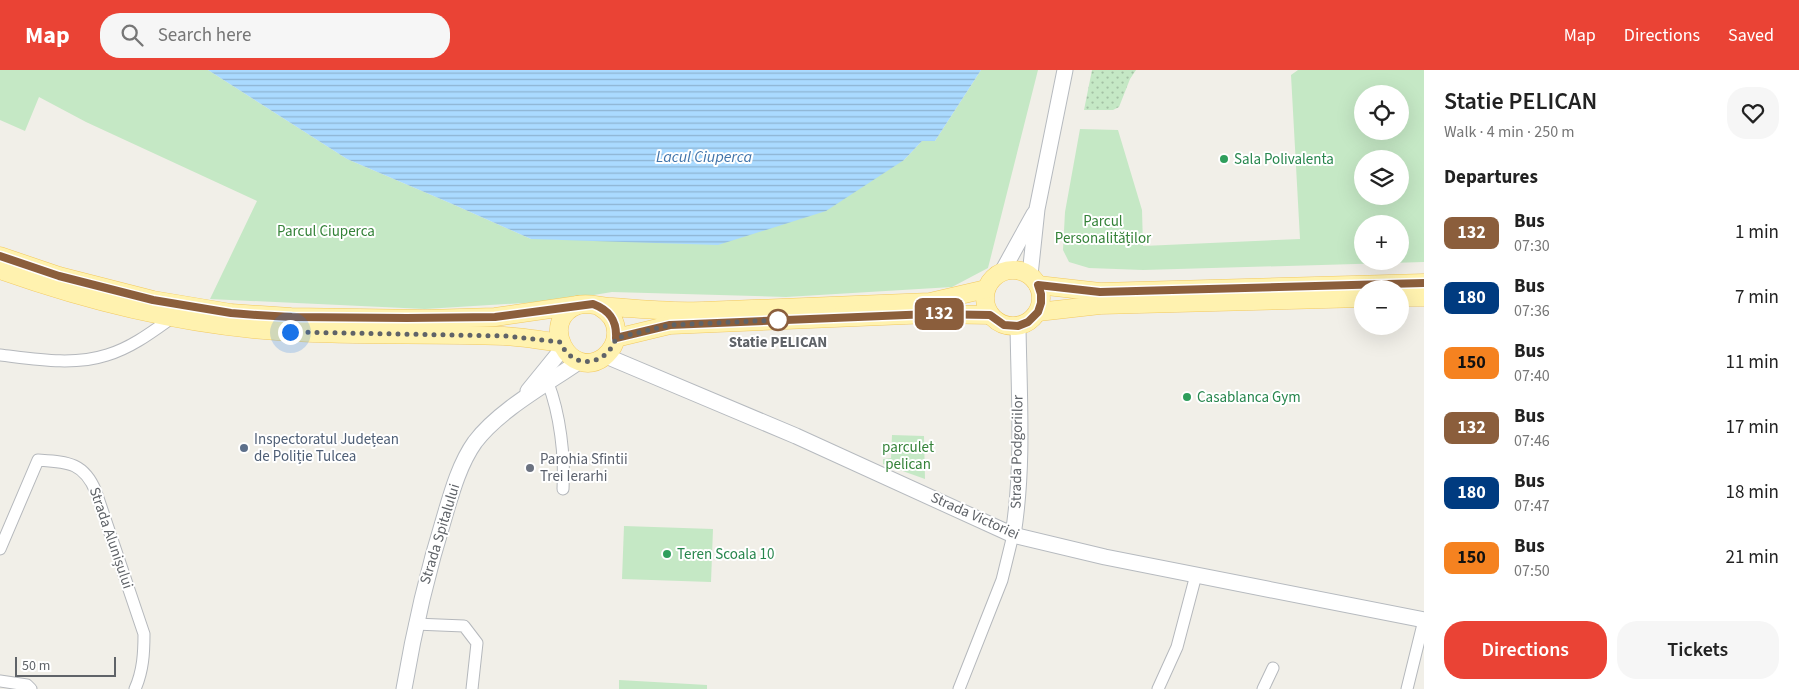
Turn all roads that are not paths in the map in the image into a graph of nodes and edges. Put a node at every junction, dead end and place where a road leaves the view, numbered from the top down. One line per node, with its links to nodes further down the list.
1 (1065, 70): 2 (street)
2 (1037, 208): 5 (street); 6 (street)
3 (0, 256): 12 (main road)
4 (0, 270): 16 (main road)
5 (1002, 272): 6 (main road); 8 (main road)
6 (1034, 280): 7 (main road); 14 (main road)
7 (1424, 283)
8 (986, 289): 13 (main road); 15 (main road)
9 (1409, 297): 10 (main road)
10 (1424, 297)
11 (1354, 298): 14 (main road)
12 (578, 305): 13 (main road); 19 (main road)
13 (600, 306): 18 (main road)
14 (1038, 312): 17 (main road)
15 (990, 315): 17 (main road); 18 (main road)
16 (173, 317): 19 (main road); 20 (street)
17 (1018, 326): 26 (street, Strada Podgoriilor)
18 (616, 338): 21 (main road)
19 (561, 345): 22 (main road); 24 (street, Strada Spitalului)
20 (0, 355)
21 (606, 356): 22 (main road); 26 (street, Strada Victoriei)
22 (580, 361): 23 (street, Strada Spitalului)
23 (548, 383): 24 (street, Strada Spitalului); 25 (street)
24 (520, 402): 30 (street, Strada Spitalului)
25 (562, 489)
26 (1013, 535): 28 (street, Strada Victoriei); 37 (street, Strada Podgoriilor)
27 (0, 548): 34 (street, Strada Alunișului)
28 (1196, 575): 29 (street, Strada Victoriei); 38 (street)
29 (1424, 620): 40 (street)
30 (415, 624): 35 (street, Strada Spitalului); 36 (street)
31 (1273, 668): 39 (street)
32 (0, 681): 33 (street)
33 (31, 689)
34 (135, 689)
35 (404, 689)
36 (472, 689)
37 (959, 689)
38 (1158, 689)
39 (1263, 689)
40 (1407, 689)

